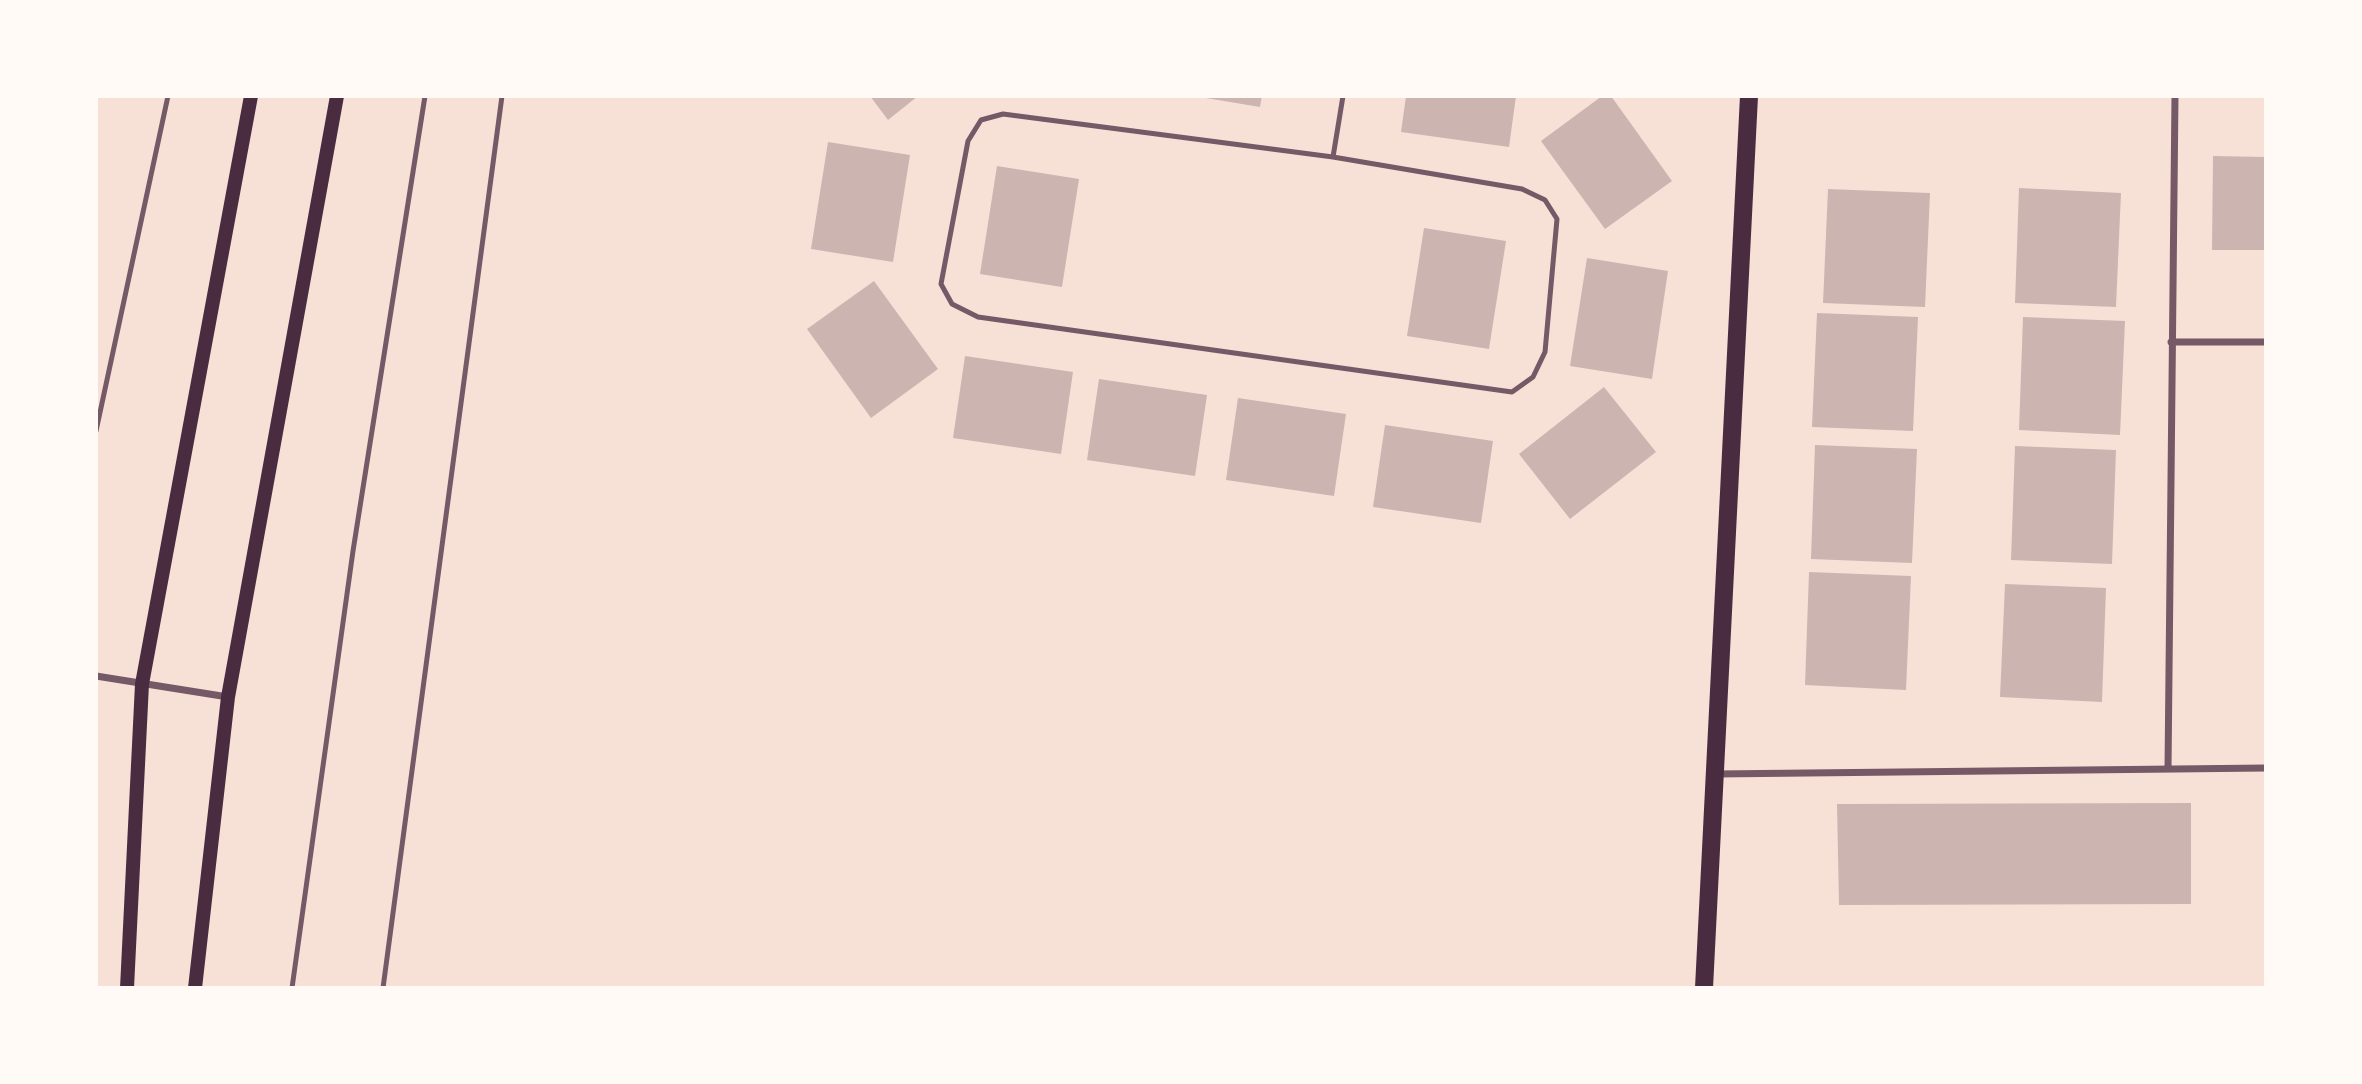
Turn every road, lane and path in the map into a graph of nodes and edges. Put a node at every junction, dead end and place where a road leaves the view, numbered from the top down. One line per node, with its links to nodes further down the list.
1 (168, 96): 12 (lane)
2 (251, 96): 14 (main road)
3 (337, 96): 15 (main road)
4 (425, 96): 21 (lane)
5 (502, 96): 22 (lane)
6 (1343, 96): 9 (lane)
7 (1749, 96): 18 (main road)
8 (2175, 96): 10 (street)
9 (1333, 157): 9 (lane)
10 (2171, 342): 11 (street); 16 (street)
11 (2266, 342)
12 (96, 431)
13 (96, 676): 14 (street)
14 (142, 684): 15 (street); 19 (main road)
15 (228, 697): 20 (main road)
16 (2168, 768): 17 (street); 18 (street)
17 (2266, 768)
18 (1715, 774): 23 (main road)
19 (127, 988)
20 (195, 988)
21 (292, 988)
22 (383, 988)
23 (1704, 988)

